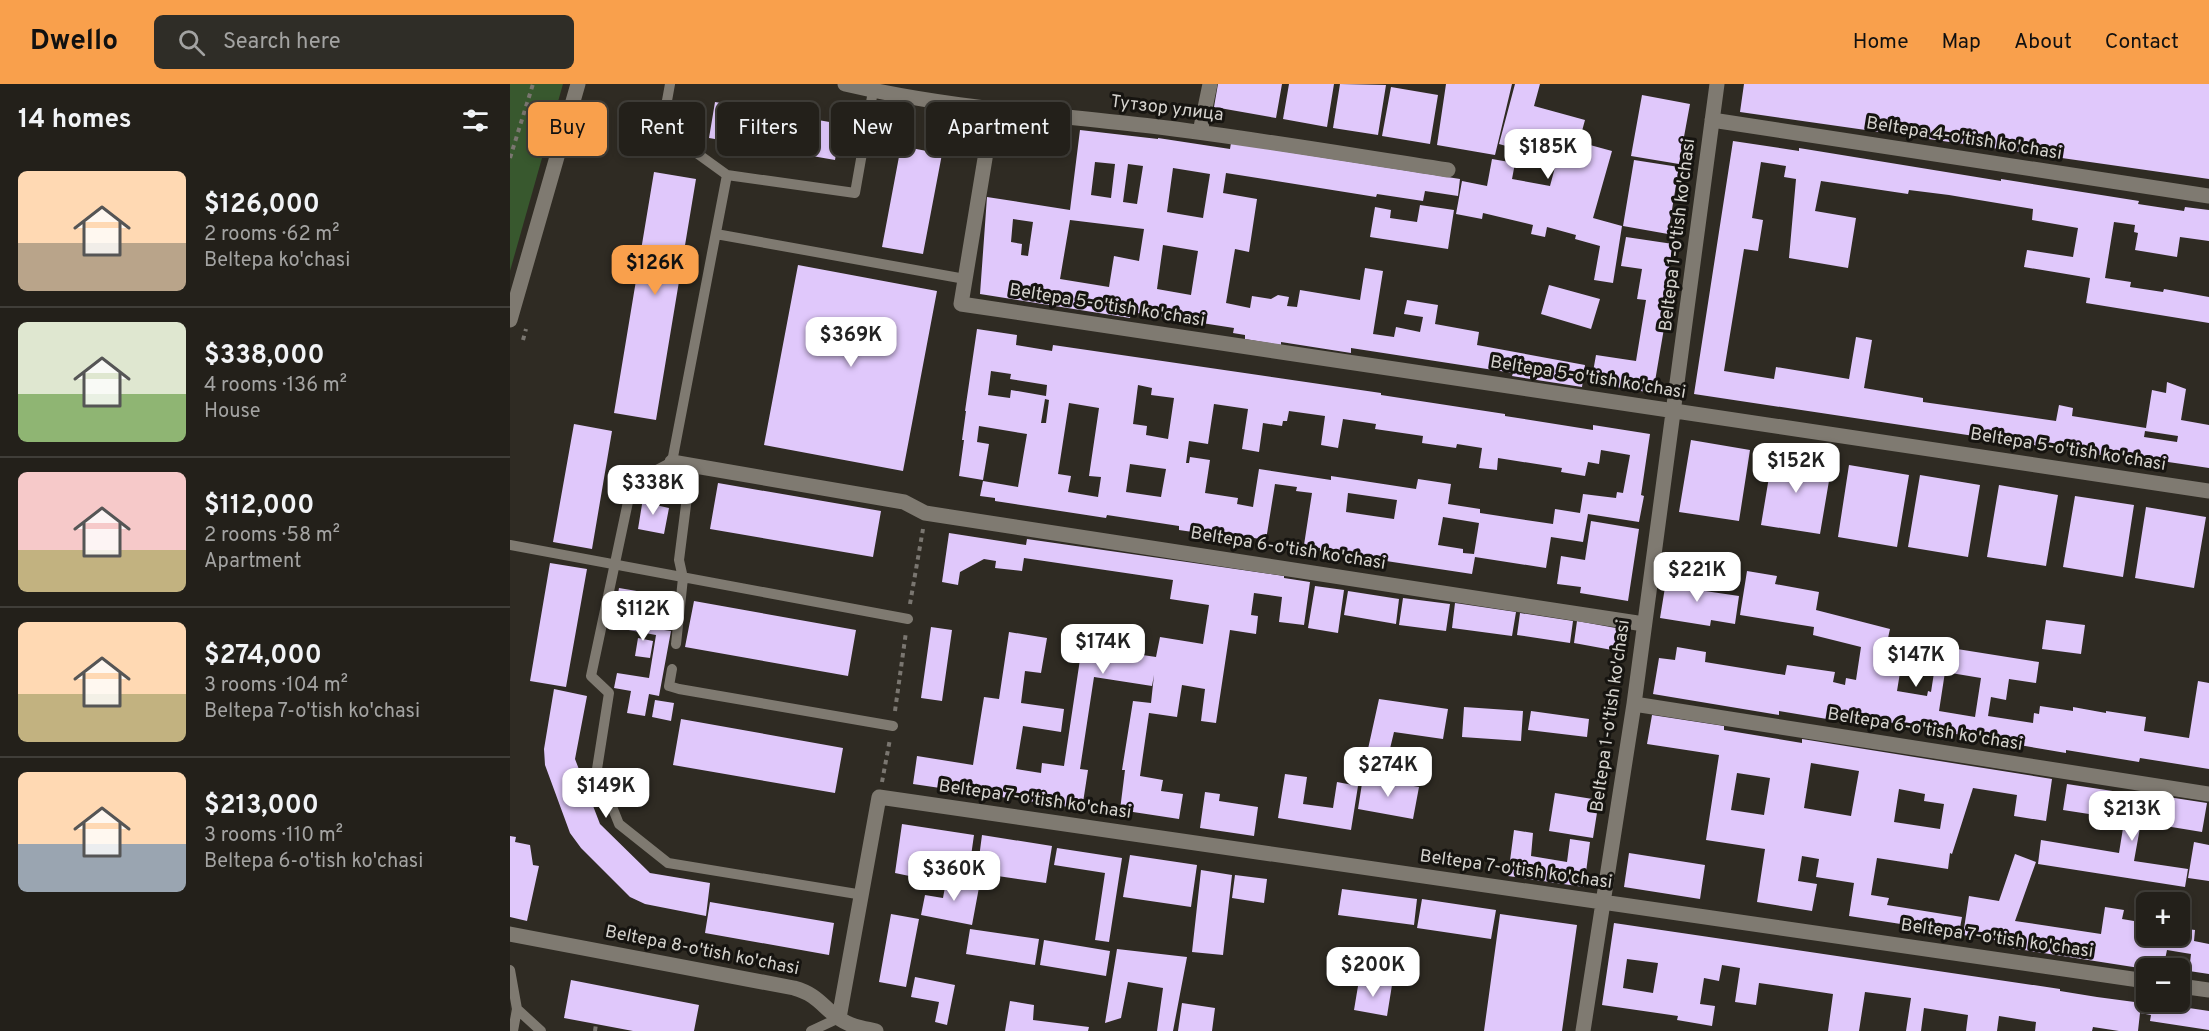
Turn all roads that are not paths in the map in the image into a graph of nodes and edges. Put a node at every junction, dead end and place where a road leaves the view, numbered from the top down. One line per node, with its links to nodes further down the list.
1 (578, 84): 17 (street)
2 (670, 84): 13 (lane)
3 (845, 84): 6 (street, Тутзор улица)
4 (1210, 84): 10 (street)
5 (1717, 84): 9 (street, Beltepa 1-o'tish ko'chasi)
6 (873, 91): 7 (street, Тутзор улица); 13 (lane)
7 (942, 102)
8 (1070, 118): 10 (street, Тутзор улица)
9 (1712, 120): 14 (street, Beltepa 4-o'tish ko'chasi); 18 (street, Beltepa 1-o'tish ko'chasi)
10 (1200, 132): 12 (street, Тутзор улица)
11 (985, 156): 16 (street)
12 (1448, 170)
13 (727, 175): 15 (lane)
14 (2209, 196)
15 (716, 234): 16 (lane); 19 (lane)
16 (965, 279): 18 (street, Beltepa 5-o'tish ko'chasi)
17 (510, 320)
18 (1675, 411): 21 (street, Beltepa 5-o'tish ko'chasi); 26 (street, Beltepa 1-o'tish ko'chasi)
19 (672, 462): 20 (street, Beltepa 6-o'tish ko'chasi); 23 (lane)
20 (691, 466): 24 (lane); 26 (street, Beltepa 6-o'tish ko'chasi)
21 (2209, 491)
22 (510, 545): 23 (lane)
23 (614, 566): 24 (lane); 32 (lane)
24 (683, 578): 25 (lane); 27 (lane)
25 (908, 619)
26 (1644, 624): 29 (street, Beltepa 1-o'tish ko'chasi)
27 (676, 644)
28 (672, 669): 30 (lane)
29 (1634, 704): 31 (street, Beltepa 6-o'tish ko'chasi); 33 (street, Beltepa 1-o'tish ko'chasi)
30 (893, 726)
31 (2209, 794)
32 (862, 895): 33 (street, Beltepa 7-o'tish ko'chasi); 40 (street)
33 (1603, 902): 36 (street, Beltepa 7-o'tish ko'chasi); 45 (street, Beltepa 1-o'tish ko'chasi)
34 (510, 934): 40 (street, Beltepa 8-o'tish ko'chasi)
35 (510, 970): 39 (lane)
36 (2136, 980)
37 (2190, 987): 38 (street)
38 (2209, 990)
39 (517, 1009): 41 (lane); 42 (lane)
40 (839, 1018): 43 (lane); 44 (street, Beltepa 8-o'tish ko'chasi)
41 (513, 1031)
42 (541, 1031)
43 (811, 1031)
44 (876, 1031)
45 (1583, 1031)

